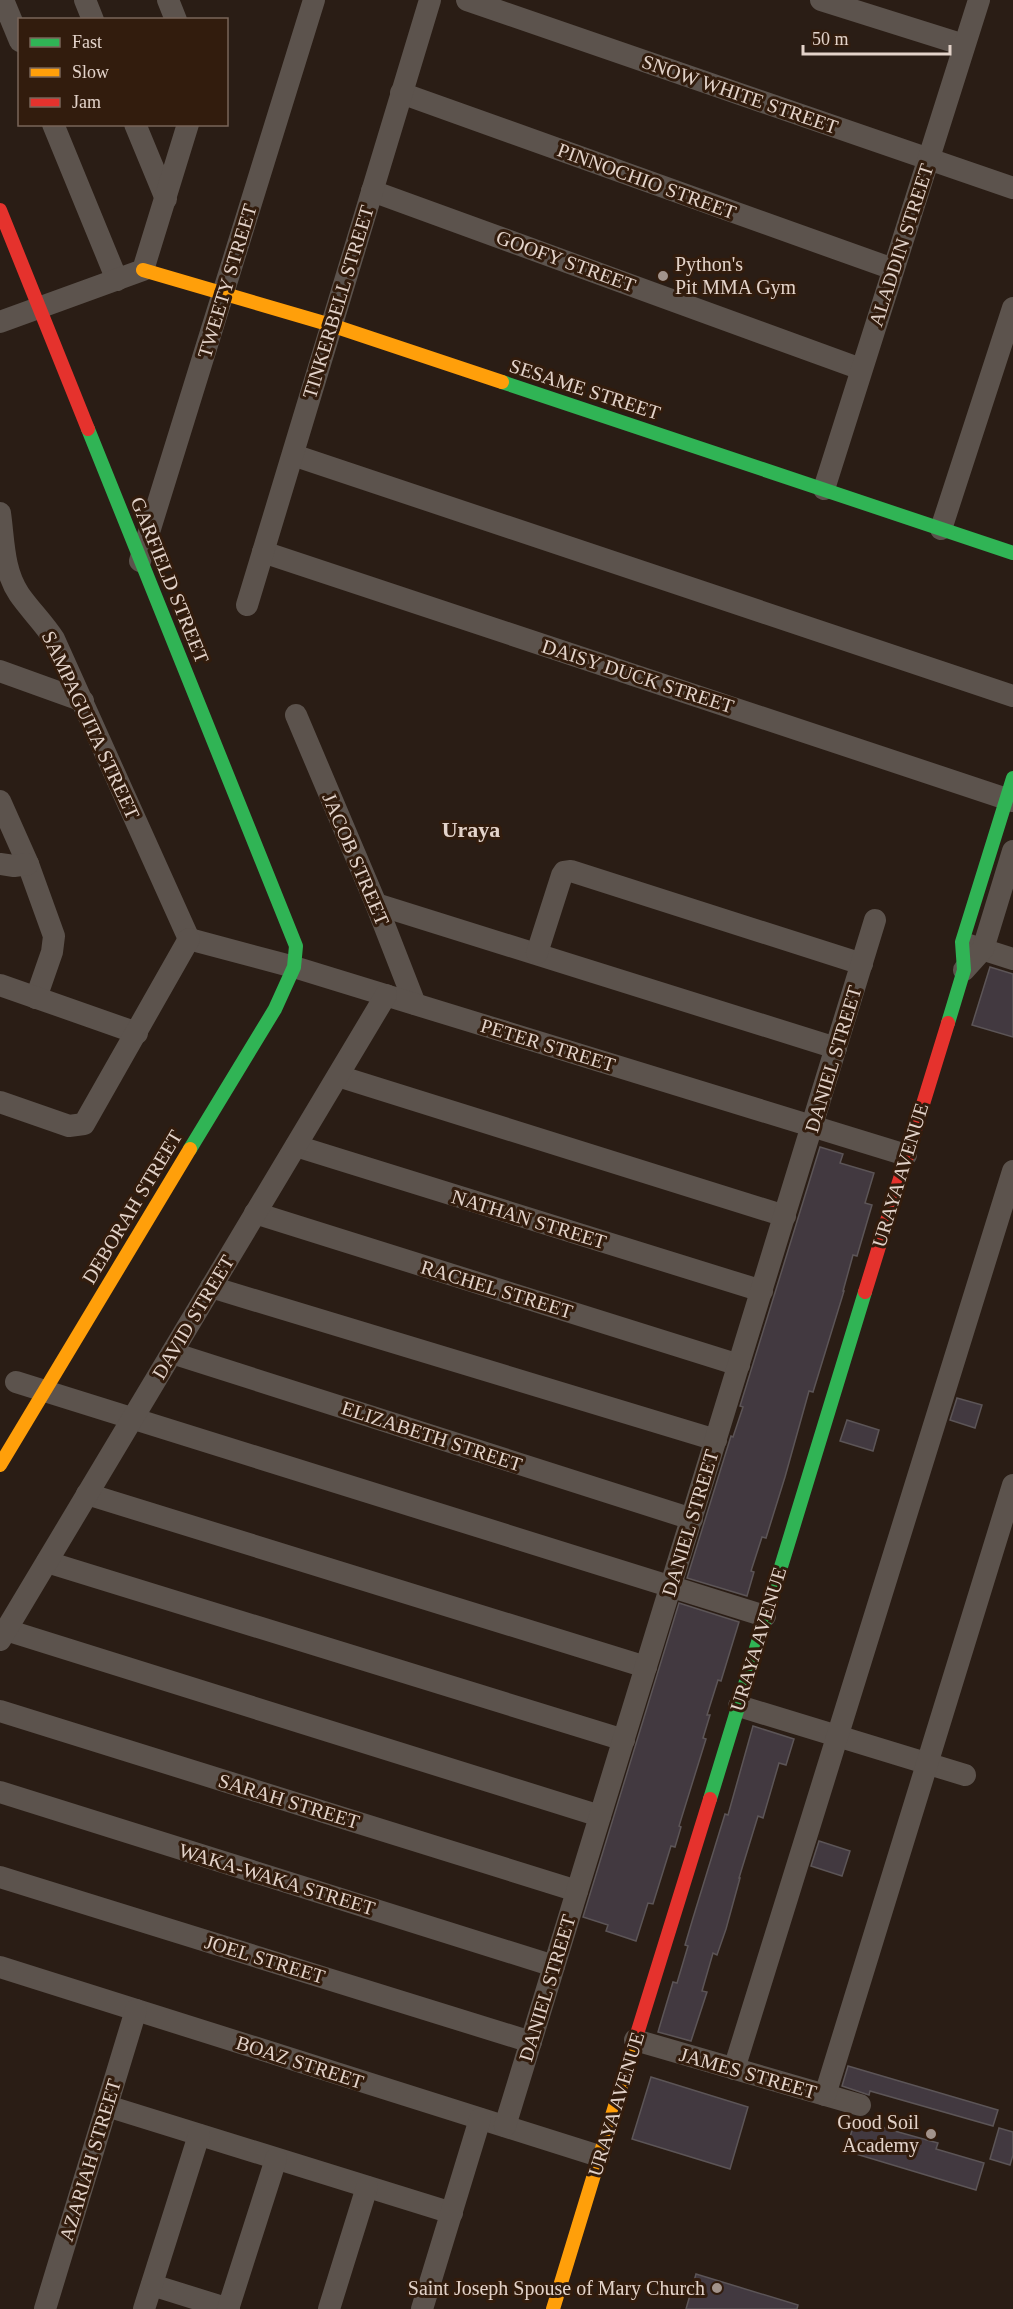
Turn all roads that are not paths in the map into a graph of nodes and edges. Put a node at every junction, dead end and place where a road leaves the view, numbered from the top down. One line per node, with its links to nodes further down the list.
1 (3, 0): 12 (street)
2 (85, 0): 10 (street)
3 (168, 0): 11 (street)
4 (314, 0): 26 (street, TWEETY STREET)
5 (429, 0): 14 (street, TINKERBELL STREET)
6 (467, 0): 18 (street, SNOW WHITE STREET)
7 (822, 0): 9 (street)
8 (979, 0): 13 (street, ALADDIN STREET)
9 (857, 5): 13 (street)
10 (92, 18)
11 (175, 18)
12 (18, 36)
13 (964, 45): 18 (street, ALADDIN STREET)
14 (401, 93): 20 (street, TINKERBELL STREET); 23 (street, PINNOCHIO STREET)
15 (54, 126): 25 (street)
16 (136, 126): 21 (street)
17 (188, 126): 21 (street)
18 (928, 159): 19 (street, SNOW WHITE STREET); 23 (street, ALADDIN STREET)
19 (1013, 188)
20 (372, 191): 30 (street, TINKERBELL STREET); 31 (street, GOOFY STREET)
21 (166, 199): 24 (street)
22 (0, 210): 27 (street, GARFIELD STREET)
23 (893, 269): 31 (street, ALADDIN STREET)
24 (143, 270): 25 (street); 26 (street, SESAME STREET)
25 (117, 280): 27 (street)
26 (223, 293): 30 (street, SESAME STREET); 38 (street, TWEETY STREET)
27 (40, 308): 29 (street); 38 (street, GARFIELD STREET)
28 (1013, 308): 35 (street)
29 (0, 322)
30 (332, 325): 32 (street, TINKERBELL STREET); 33 (street, SESAME STREET)
31 (861, 369): 33 (street, ALADDIN STREET)
32 (292, 454): 36 (street, TINKERBELL STREET); 41 (street)
33 (824, 489): 35 (street, SESAME STREET)
34 (0, 513): 42 (street, SAMPAGUITA STREET)
35 (941, 529): 37 (street, SESAME STREET)
36 (263, 552): 39 (street, TINKERBELL STREET); 44 (street, DAISY DUCK STREET)
37 (1013, 553)
38 (140, 561): 56 (street, GARFIELD STREET)
39 (247, 605)
40 (0, 671): 42 (street)
41 (1013, 696)
42 (83, 701): 51 (street, SAMPAGUITA STREET)
43 (296, 715): 49 (street, JACOB STREET)
44 (1011, 792): 52 (street, URAYA AVENUE)
45 (1, 805): 48 (street)
46 (1013, 851): 52 (street, URAYA AVENUE)
47 (0, 864): 48 (street)
48 (28, 864): 60 (street)
49 (376, 904): 53 (street); 61 (street, JACOB STREET)
50 (875, 920): 55 (street, DANIEL STREET)
51 (189, 939): 56 (street, PETER STREET); 62 (street)
52 (972, 946): 54 (street); 57 (street, URAYA AVENUE)
53 (537, 953): 55 (street); 63 (street)
54 (1013, 959)
55 (862, 964): 63 (street, DANIEL STREET)
56 (294, 967): 59 (street, PETER STREET); 77 (street, DEBORAH STREET)
57 (964, 970): 68 (street, URAYA AVENUE)
58 (0, 985): 60 (street)
59 (386, 995): 61 (street, PETER STREET); 64 (street, DAVID STREET)
60 (36, 998): 62 (street)
61 (415, 1004): 66 (street, PETER STREET)
62 (137, 1033): 65 (street)
63 (836, 1048): 66 (street, DANIEL STREET)
64 (338, 1076): 67 (street, DAVID STREET); 71 (street)
65 (0, 1102)
66 (812, 1126): 68 (street, PETER STREET); 71 (street, DANIEL STREET)
67 (296, 1146): 70 (street, DAVID STREET); 73 (street, NATHAN STREET)
68 (906, 1155): 86 (street, URAYA AVENUE)
69 (1013, 1171): 91 (street)
70 (255, 1214): 72 (street, DAVID STREET); 75 (street, RACHEL STREET)
71 (785, 1216): 73 (street, DANIEL STREET)
72 (212, 1287): 74 (street, DAVID STREET); 79 (street)
73 (762, 1291): 75 (street, DANIEL STREET)
74 (172, 1353): 78 (street, DAVID STREET); 83 (street, ELIZABETH STREET)
75 (739, 1365): 79 (street, DANIEL STREET)
76 (16, 1382): 77 (street)
77 (44, 1391): 78 (street); 80 (street, DEBORAH STREET)
78 (133, 1418): 82 (street, DAVID STREET); 85 (street)
79 (716, 1440): 83 (street, DANIEL STREET)
80 (0, 1465)
81 (1013, 1485): 93 (street)
82 (87, 1494): 84 (street, DAVID STREET); 88 (street)
83 (692, 1519): 85 (street, DANIEL STREET)
84 (47, 1562): 87 (street, DAVID STREET); 92 (street)
85 (671, 1587): 86 (street); 88 (street, DANIEL STREET)
86 (765, 1616): 89 (street, URAYA AVENUE)
87 (3, 1635): 96 (street)
88 (646, 1667): 92 (street, DANIEL STREET)
89 (739, 1706): 91 (street); 102 (street, URAYA AVENUE)
90 (0, 1711): 98 (street, SARAH STREET)
91 (837, 1736): 93 (street); 104 (street)
92 (624, 1740): 96 (street, DANIEL STREET)
93 (928, 1764): 94 (street); 105 (street)
94 (966, 1775)
95 (0, 1792): 99 (street, WAKA-WAKA STREET)
96 (600, 1816): 98 (street, DANIEL STREET)
97 (0, 1877): 103 (street, JOEL STREET)
98 (577, 1891): 99 (street, DANIEL STREET)
99 (554, 1966): 103 (street, DANIEL STREET)
100 (0, 1967): 101 (street, BOAZ STREET)
101 (136, 2010): 107 (street, AZARIAH STREET); 108 (street, BOAZ STREET)
102 (635, 2040): 104 (street, JAMES STREET); 111 (street, URAYA AVENUE)
103 (531, 2042): 109 (street, DANIEL STREET)
104 (734, 2069): 105 (street, JAMES STREET)
105 (825, 2095): 106 (street, JAMES STREET)
106 (860, 2105)
107 (107, 2106): 110 (street); 116 (street, AZARIAH STREET)
108 (480, 2119): 109 (street, BOAZ STREET); 114 (street)
109 (505, 2126): 111 (street, BOAZ STREET)
110 (199, 2135): 112 (street); 115 (street)
111 (599, 2156): 121 (street, URAYA AVENUE)
112 (276, 2158): 113 (street); 118 (street)
113 (367, 2187): 114 (street); 119 (street)
114 (452, 2213): 120 (street)
115 (152, 2285): 117 (street); 118 (street)
116 (45, 2309)
117 (144, 2309)
118 (228, 2309)
119 (329, 2309)
120 (422, 2309)
121 (553, 2309)

